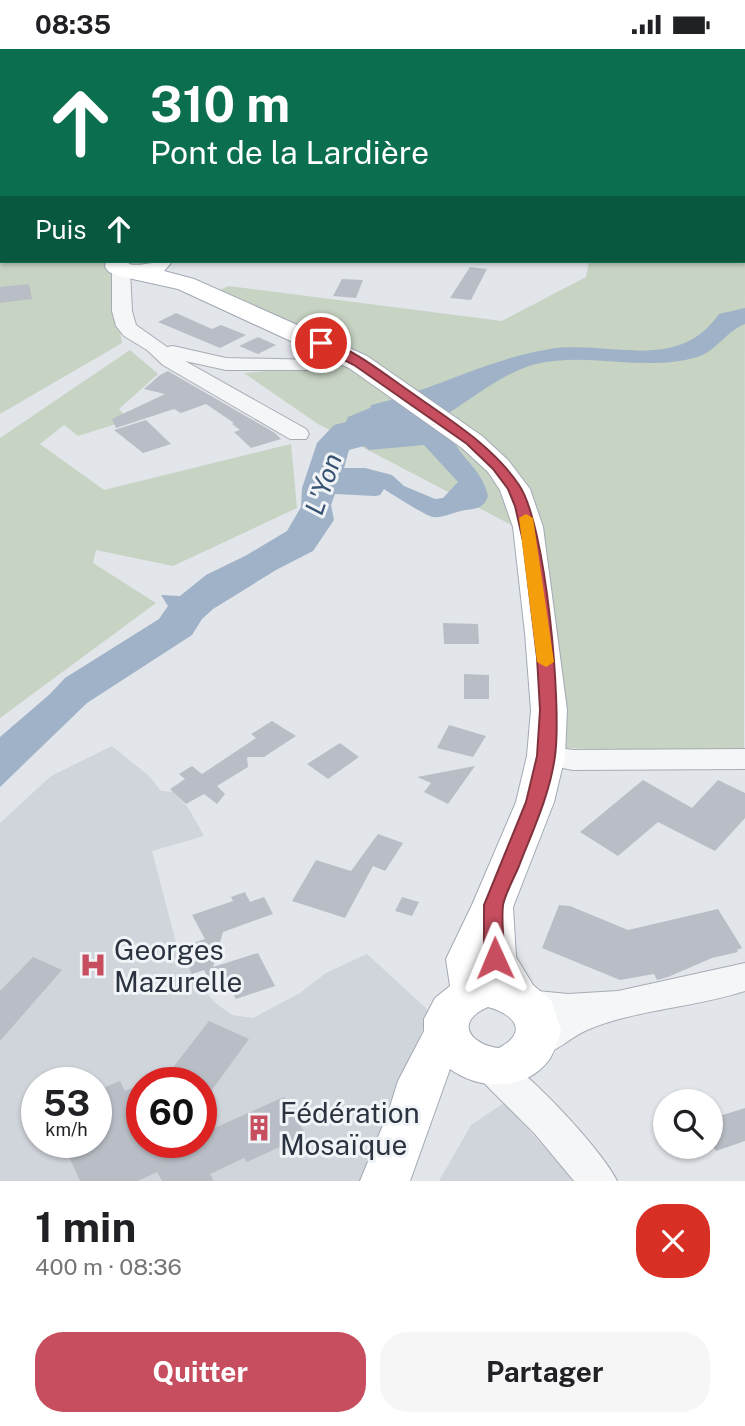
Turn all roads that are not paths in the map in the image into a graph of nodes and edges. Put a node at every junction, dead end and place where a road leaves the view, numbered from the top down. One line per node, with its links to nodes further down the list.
1 (136, 269): 2 (street); 5 (main road)
2 (157, 347): 3 (street); 4 (street)
3 (313, 364)
4 (298, 434)
5 (546, 756): 6 (street); 7 (main road)
6 (745, 759)
7 (494, 905): 9 (main road); 10 (main road)
8 (745, 976): 10 (street)
9 (474, 993): 10 (main road); 11 (main road)
10 (528, 1024): 11 (main road); 12 (street)
11 (471, 1054): 12 (street); 13 (main road)
12 (548, 1123): 14 (street)
13 (385, 1181)
14 (598, 1181)

